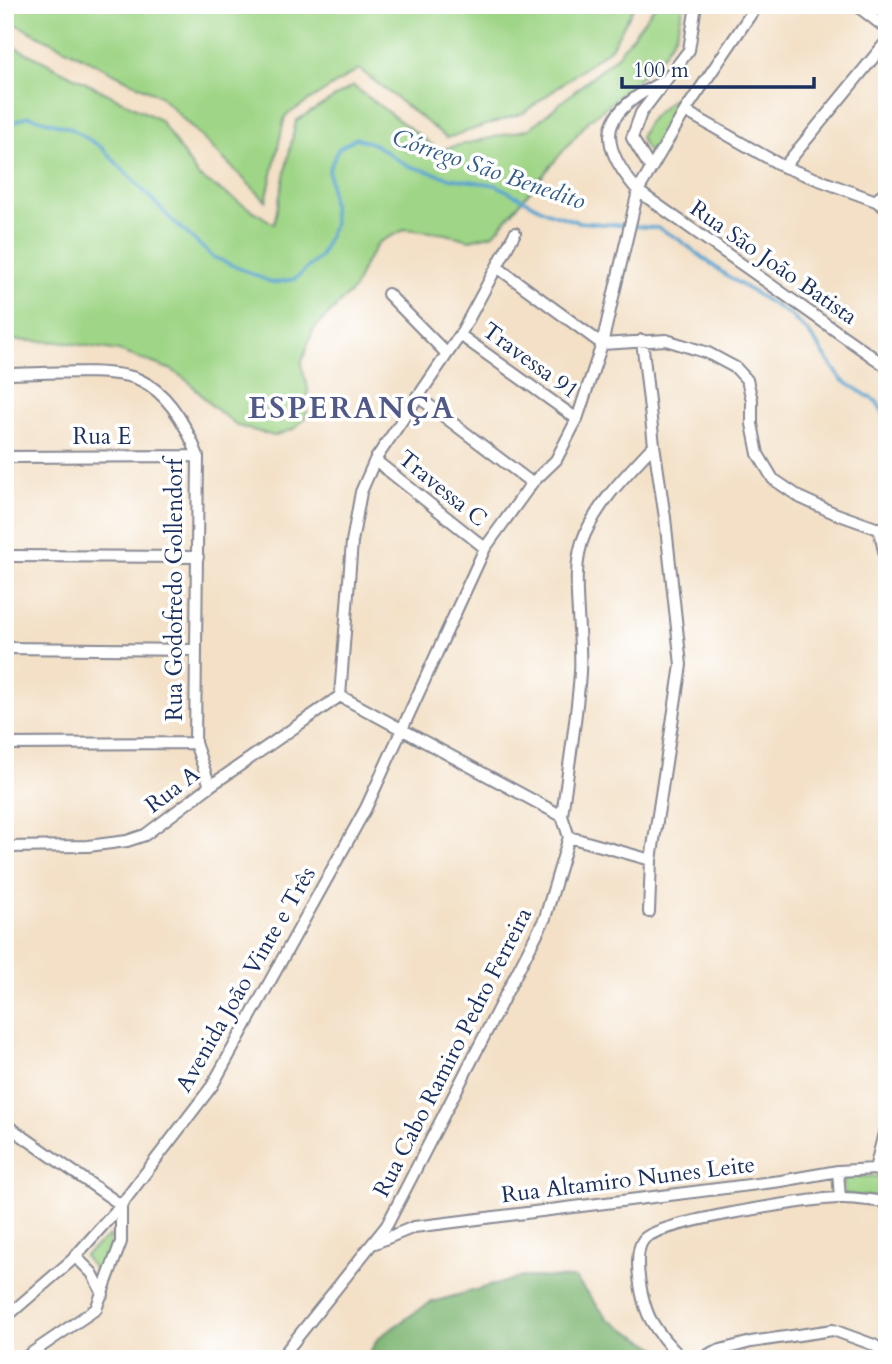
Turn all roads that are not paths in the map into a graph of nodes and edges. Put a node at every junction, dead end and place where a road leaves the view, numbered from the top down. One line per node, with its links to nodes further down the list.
1 (696, 5): 6 (street)
2 (757, 5): 7 (street, Avenida João Vinte e Três)
3 (856, 5): 4 (street)
4 (887, 29)
5 (887, 41): 8 (street)
6 (666, 80): 9 (street); 11 (street, Rua São João Batista)
7 (685, 111): 8 (street); 9 (street, Avenida João Vinte e Três)
8 (784, 167): 12 (street)
9 (651, 169): 11 (street, Avenida João Vinte e Três)
10 (887, 188): 12 (street)
11 (638, 191): 19 (street, Avenida João Vinte e Três); 21 (street, Rua São João Batista)
12 (876, 201): 13 (street)
13 (887, 209)
14 (515, 233): 15 (street)
15 (497, 267): 17 (street); 19 (street)
16 (388, 295): 20 (street)
17 (460, 335): 20 (street); 24 (street, Travessa 91)
18 (642, 340): 19 (street); 25 (street); 30 (street)
19 (602, 344): 24 (street, Avenida João Vinte e Três)
20 (447, 354): 23 (street)
21 (887, 367)
22 (5, 374): 26 (street, Rua Godofredo Gollendorf)
23 (417, 396): 28 (street); 29 (street)
24 (577, 419): 29 (street, Avenida João Vinte e Três)
25 (654, 445): 42 (street); 45 (street)
26 (198, 456): 27 (street, Rua E); 33 (street, Rua Godofredo Gollendorf)
27 (5, 457)
28 (375, 460): 31 (street, Travessa C); 37 (street)
29 (532, 483): 31 (street, Avenida João Vinte e Três)
30 (883, 530): 34 (street)
31 (485, 548): 38 (street, Avenida João Vinte e Três)
32 (5, 556): 33 (street)
33 (198, 557): 36 (street, Rua Godofredo Gollendorf)
34 (887, 565)
35 (5, 648): 36 (street)
36 (197, 650): 39 (street, Rua Godofredo Gollendorf)
37 (340, 696): 38 (street); 41 (street, Rua A)
38 (402, 729): 42 (street); 55 (street, Avenida João Vinte e Três)
39 (195, 743): 40 (street); 41 (street, Rua Godofredo Gollendorf)
40 (5, 744)
41 (210, 786): 44 (street, Rua A)
42 (562, 816): 43 (street)
43 (569, 837): 45 (street); 56 (street, Rua Cabo Ramiro Pedro Ferreira)
44 (5, 847)
45 (651, 860): 46 (street)
46 (649, 912)
47 (887, 1121): 50 (street)
48 (5, 1124): 55 (street)
49 (887, 1161): 50 (street, Rua Altamiro Nunes Leite)
50 (875, 1168): 51 (street, Rua Altamiro Nunes Leite); 52 (street)
51 (838, 1171): 53 (street); 56 (street, Rua Altamiro Nunes Leite)
52 (887, 1177)
53 (840, 1198): 54 (street, Rua Altamiro Nunes Leite); 63 (street, Rua Altamiro Nunes Leite)
54 (887, 1202)
55 (121, 1205): 57 (street, Avenida João Vinte e Três); 58 (street)
56 (375, 1242): 62 (street, Rua Cabo Ramiro Pedro Ferreira)
57 (75, 1256): 58 (street); 59 (street, Avenida João Vinte e Três)
58 (103, 1294): 61 (street)
59 (5, 1318)
60 (887, 1355): 64 (street)
61 (23, 1359)
62 (280, 1359)
63 (683, 1359)
64 (702, 1359)

